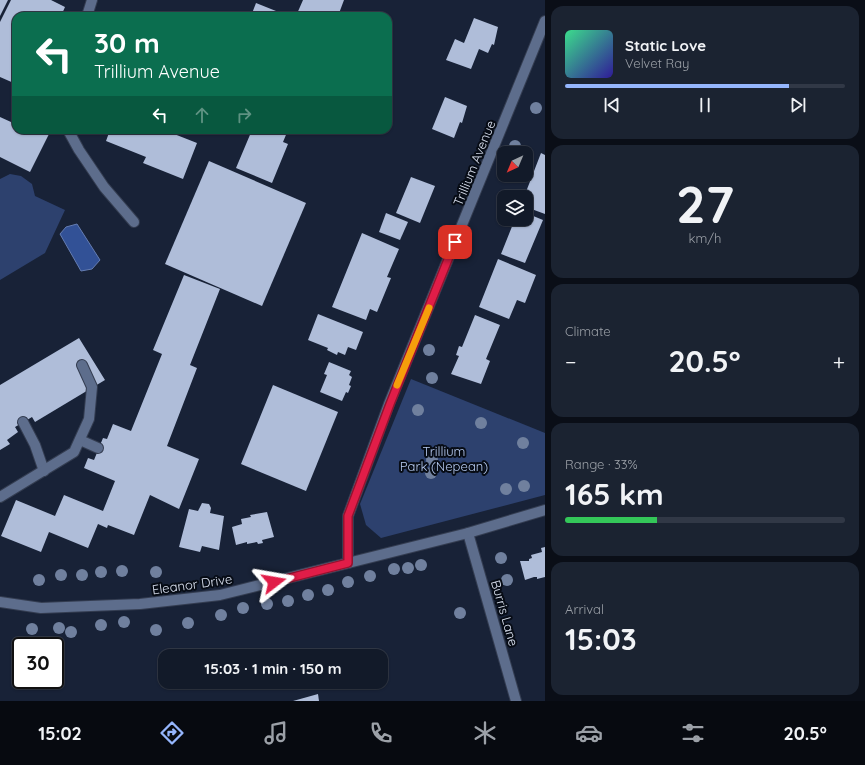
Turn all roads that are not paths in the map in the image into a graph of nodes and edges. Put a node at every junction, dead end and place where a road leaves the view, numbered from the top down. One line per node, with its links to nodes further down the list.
1 (92, 0): 2 (street)
2 (88, 12)
3 (545, 21): 14 (street, Trillium Avenue)
4 (70, 134): 5 (street)
5 (134, 222)
6 (82, 365): 8 (street)
7 (23, 422): 10 (street)
8 (80, 440): 9 (street); 10 (street)
9 (98, 448)
10 (44, 471): 11 (street)
11 (2, 492)
12 (545, 510): 13 (street, Eleanor Drive)
13 (468, 533): 14 (street, Eleanor Drive); 16 (street, Burris Lane)
14 (348, 563): 15 (street, Eleanor Drive)
15 (0, 602)
16 (516, 701)

